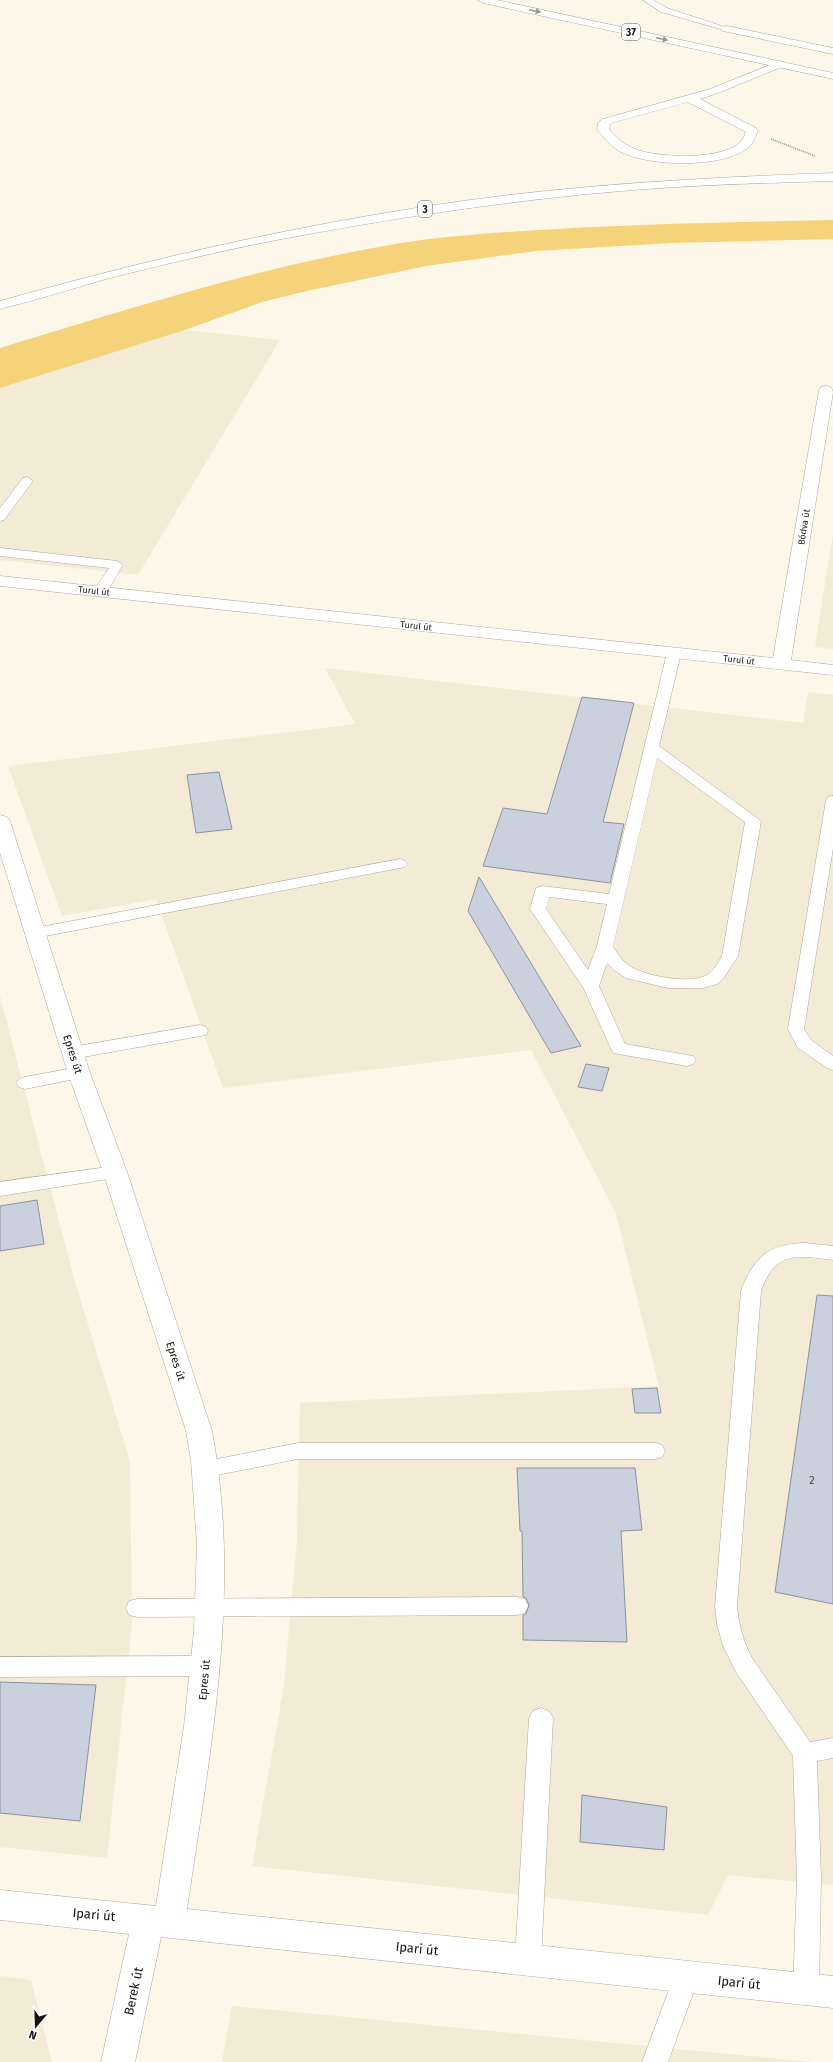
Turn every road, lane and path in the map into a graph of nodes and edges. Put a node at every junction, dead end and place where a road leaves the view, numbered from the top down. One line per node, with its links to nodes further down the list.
1 (483, 0): 8 (street, 37, one-way to 8)
2 (523, 0): 7 (street, 37)
3 (647, 0): 4 (lane)
4 (727, 29): 5 (street)
5 (833, 51)
6 (833, 56): 7 (street)
7 (813, 63): 9 (street, 37)
8 (780, 64): 10 (street, 37); 11 (street)
9 (833, 67)
10 (833, 76)
11 (688, 97): 12 (street); 12 (street)
12 (752, 131): 13 (path)
13 (818, 157)
14 (833, 178): 15 (street, 3)
15 (0, 305)
16 (826, 390): 23 (street, Bódva út)
17 (27, 481): 18 (lane)
18 (0, 518)
19 (0, 552): 21 (lane)
20 (0, 581): 21 (street, Turul út)
21 (100, 592): 22 (street, Turul út)
22 (674, 653): 23 (street, Turul út); 25 (lane)
23 (781, 664): 24 (street, Turul út)
24 (833, 670)
25 (652, 748): 29 (lane); 31 (lane)
26 (833, 800): 36 (lane)
27 (0, 822): 30 (street, Epres út)
28 (400, 864): 30 (lane)
29 (615, 900): 31 (lane); 32 (lane)
30 (35, 933): 35 (street, Epres út)
31 (605, 946): 32 (lane)
32 (591, 986): 34 (lane)
33 (200, 1031): 35 (lane)
34 (687, 1060)
35 (76, 1063): 37 (lane); 38 (street, Epres út)
36 (833, 1064)
37 (25, 1083)
38 (115, 1172): 39 (lane); 42 (street, Epres út)
39 (0, 1189)
40 (833, 1253): 50 (lane)
41 (655, 1451): 42 (lane)
42 (207, 1469): 45 (street, Epres út)
43 (517, 1606): 45 (lane)
44 (137, 1608): 45 (lane)
45 (210, 1608): 46 (street, Epres út)
46 (205, 1666): 47 (lane); 52 (street, Epres út)
47 (0, 1667)
48 (541, 1718): 53 (lane)
49 (833, 1748): 50 (lane)
50 (805, 1753): 55 (lane)
51 (0, 1905): 52 (street, Ipari út)
52 (158, 1921): 53 (street, Ipari út); 56 (street, Berek út)
53 (528, 1960): 54 (street, Ipari út)
54 (686, 1977): 55 (street, Ipari út); 57 (lane)
55 (820, 1991)
56 (118, 2062)
57 (655, 2062)

